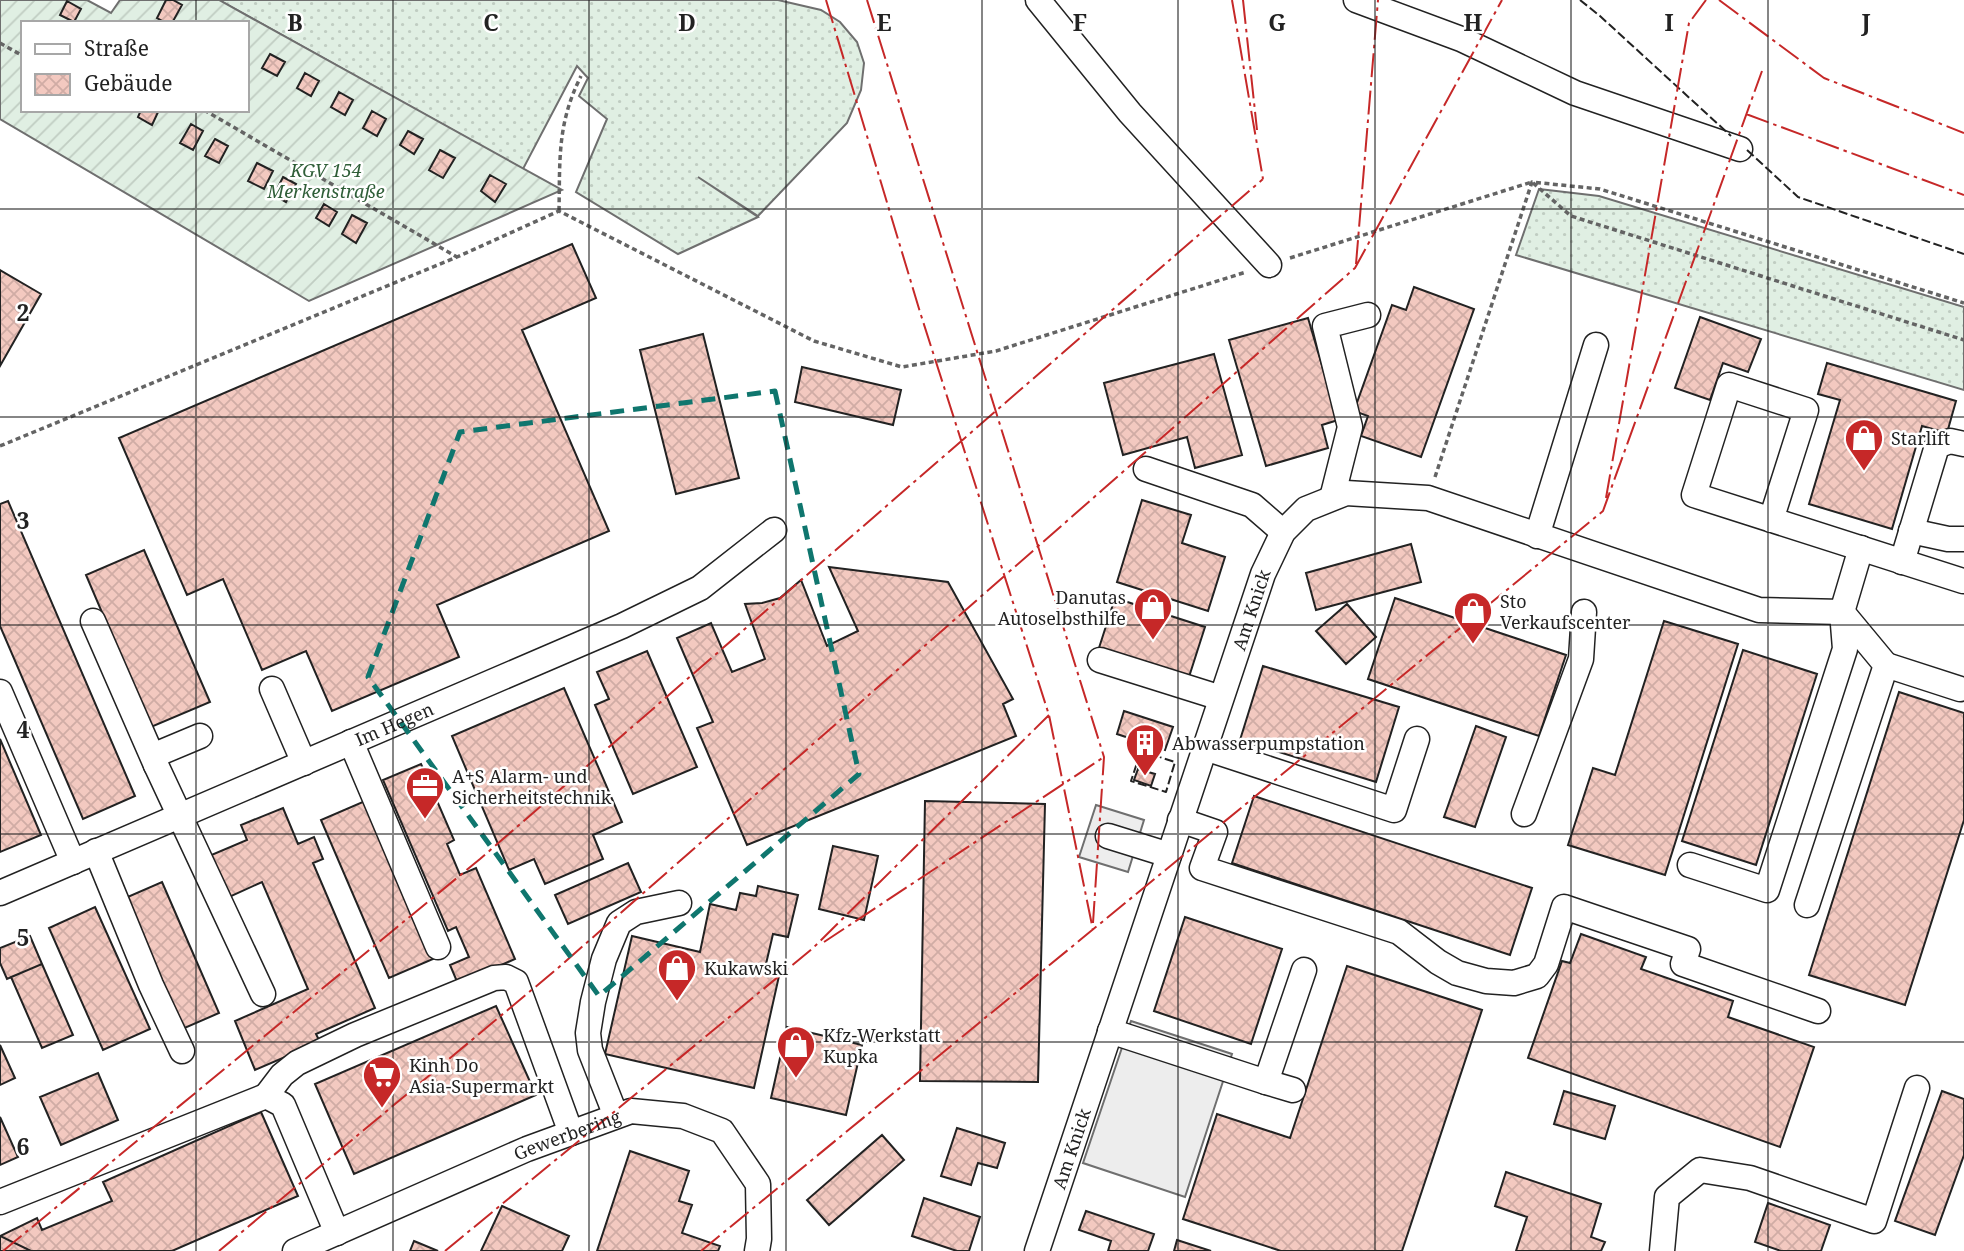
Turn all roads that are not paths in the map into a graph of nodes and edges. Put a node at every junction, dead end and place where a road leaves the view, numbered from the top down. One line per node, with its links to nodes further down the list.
1 (1038, 0): 4 (street)
2 (1356, 0): 3 (street)
3 (1740, 149)
4 (1269, 265)
5 (1368, 315): 9 (street)
6 (1596, 345): 14 (street)
7 (1964, 444): 12 (street)
8 (1146, 469): 13 (street)
9 (1332, 498): 13 (street, Am Knick); 14 (street, Am Knick)
10 (1771, 520): 10 (street); 16 (street)
11 (774, 530): 30 (street, Im Hegen)
12 (1911, 531): 15 (street); 17 (street)
13 (1283, 532): 27 (street, Am Knick)
14 (1537, 536): 20 (street, Am Knick)
15 (1964, 539)
16 (1861, 548): 17 (street); 20 (street)
17 (1902, 562): 18 (street)
18 (1963, 581)
19 (1584, 612): 34 (street)
20 (1842, 612): 23 (street); 41 (street)
21 (93, 621): 33 (street)
22 (1100, 660): 27 (street)
23 (1886, 665): 25 (street); 44 (street)
24 (272, 689): 32 (street)
25 (1960, 689)
26 (0, 692): 40 (street)
27 (1222, 698): 31 (street, Am Knick)
28 (200, 736): 33 (street)
29 (1417, 739): 31 (street)
30 (351, 742): 32 (street, Im Hegen); 45 (street)
31 (1205, 748): 36 (street, Am Knick)
32 (304, 763): 35 (street, Im Hegen)
33 (156, 765): 35 (street)
34 (1524, 814)
35 (178, 816): 38 (street, Im Hegen); 47 (street)
36 (1180, 820): 39 (street, Am Knick); 48 (street)
37 (1108, 835): 39 (street)
38 (96, 851): 40 (street, Im Hegen); 50 (street)
39 (1169, 855): 49 (street, Am Knick)
40 (73, 862): 42 (street, Im Hegen)
41 (1690, 865)
42 (0, 893)
43 (679, 904): 55 (street)
44 (1807, 905)
45 (438, 947)
46 (1304, 970): 51 (street)
47 (263, 994)
48 (1818, 1011)
49 (1110, 1031): 51 (street); 61 (street, Am Knick)
50 (182, 1051)
51 (1266, 1082): 53 (street)
52 (1917, 1088): 62 (street)
53 (1293, 1090)
54 (266, 1096): 56 (street); 57 (street); 58 (street)
55 (616, 1116): 56 (street, Gewerbering); 60 (street, Gewerbering)
56 (571, 1133): 58 (street, Gewerbering)
57 (0, 1202)
58 (337, 1233): 59 (street, Gewerbering)
59 (295, 1251)
60 (757, 1251)
61 (1037, 1251)
62 (1662, 1251)

